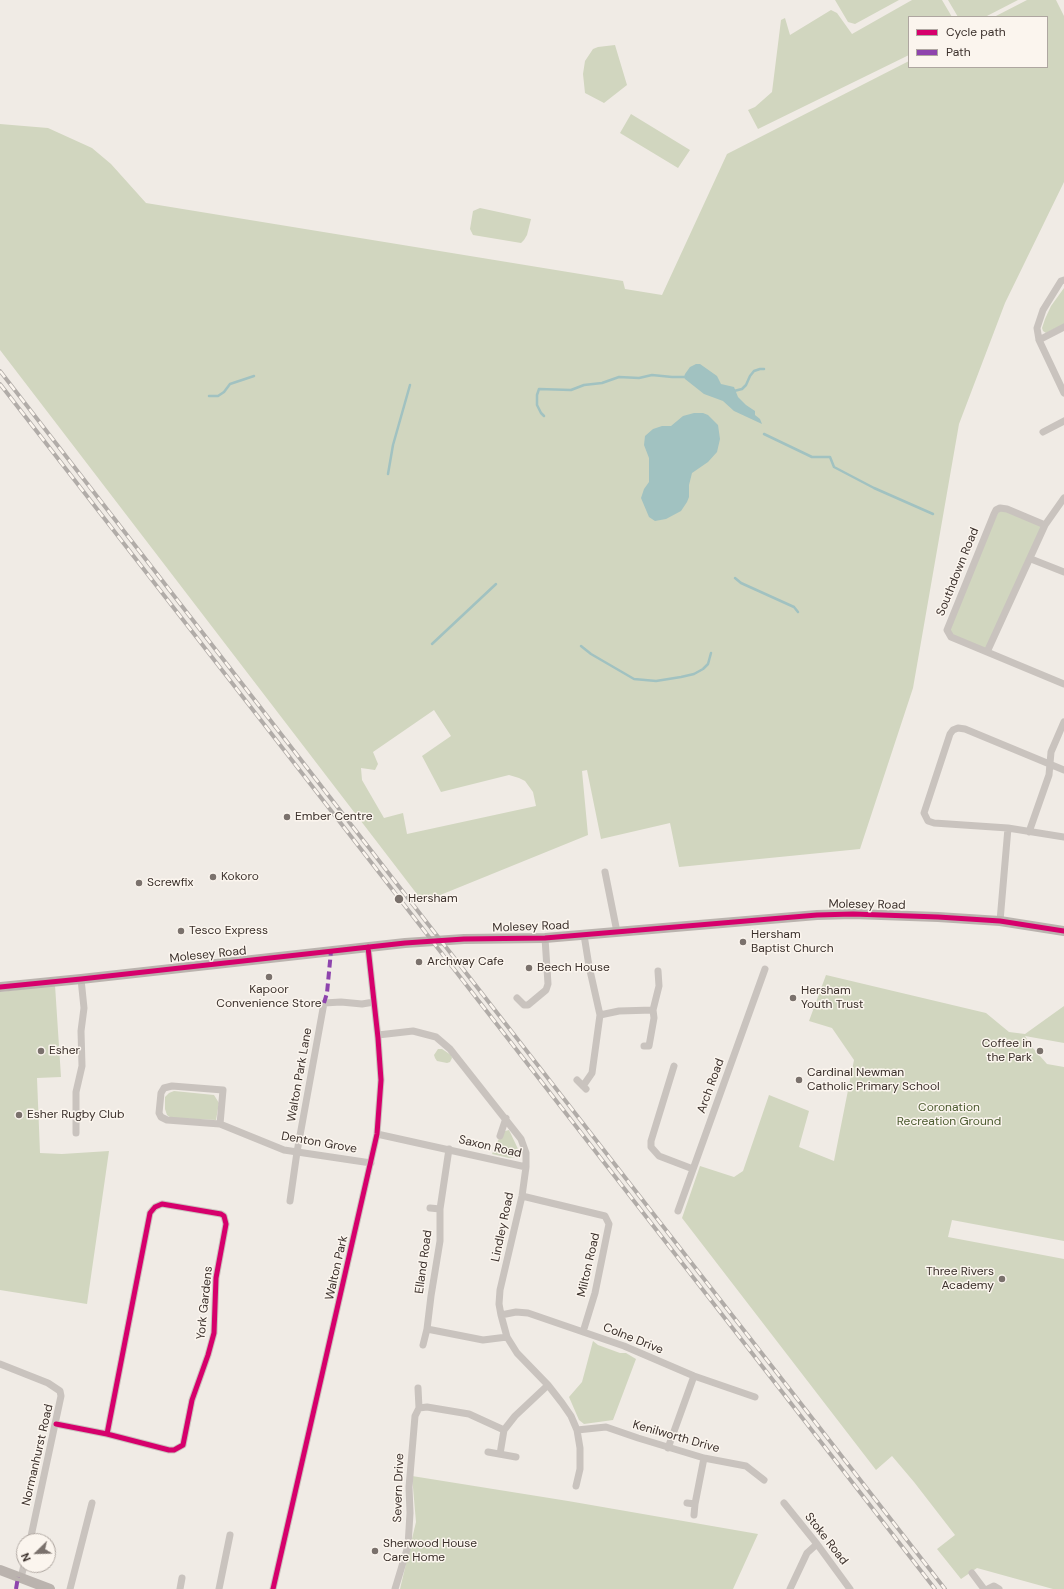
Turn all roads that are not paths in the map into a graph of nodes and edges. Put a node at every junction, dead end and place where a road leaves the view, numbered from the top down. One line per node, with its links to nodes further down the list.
1 (1064, 280): 3 (street)
2 (1064, 327): 3 (street)
3 (1039, 340): 4 (street)
4 (1064, 393)
5 (1064, 421): 6 (street)
6 (1043, 432)
7 (1064, 498): 8 (street)
8 (1045, 525): 9 (street); 11 (street, Southdown Road)
9 (1031, 559): 10 (street); 11 (street)
10 (1064, 572)
11 (987, 652): 12 (street)
12 (1064, 684)
13 (1064, 722): 14 (street)
14 (1050, 764): 15 (street); 16 (street); 17 (street)
15 (1064, 770)
16 (1008, 828): 17 (street); 20 (street)
17 (1029, 832): 18 (street)
18 (1064, 837)
19 (605, 872): 22 (street)
20 (1000, 921): 21 (street, Molesey Road); 22 (street, Molesey Road)
21 (1064, 931)
22 (617, 932): 23 (street, Molesey Road)
23 (584, 935): 24 (street, Molesey Road); 33 (street)
24 (545, 938): 25 (street, Molesey Road); 30 (street)
25 (368, 947): 28 (street, Molesey Road); 31 (street, Walton Park)
26 (765, 969): 47 (street, Arch Road)
27 (658, 970): 32 (street)
28 (81, 979): 29 (street, Molesey Road); 40 (street)
29 (0, 986)
30 (517, 998)
31 (374, 1002): 34 (street, Walton Park); 44 (street, Walton Park Lane)
32 (653, 1010): 33 (street); 35 (street)
33 (600, 1015): 37 (street)
34 (378, 1035): 38 (street, Lindley Road); 41 (street, Walton Park)
35 (644, 1046)
36 (674, 1066): 47 (street)
37 (577, 1080)
38 (506, 1118): 42 (street); 46 (street, Lindley Road)
39 (220, 1124): 39 (street, Denton Grove); 44 (street, Denton Grove)
40 (76, 1133)
41 (377, 1134): 43 (street, Saxon Road); 45 (street, Walton Park)
42 (500, 1136)
43 (449, 1150): 46 (street, Saxon Road); 51 (street, Saxon Road)
44 (297, 1152): 45 (street, Denton Grove); 49 (street, Walton Park Lane)
45 (371, 1163): 92 (street, Walton Park)
46 (526, 1167): 48 (street, Lindley Road)
47 (693, 1169): 52 (street, Arch Road)
48 (522, 1196): 53 (street, Lindley Road); 55 (street, Milton Road)
49 (290, 1201)
50 (430, 1208): 51 (street)
51 (440, 1209): 54 (street, Elland Road)
52 (678, 1211)
53 (501, 1316): 55 (street, Colne Drive); 56 (street, Lindley Road)
54 (427, 1329): 56 (street); 57 (street, Elland Road)
55 (583, 1332): 59 (street, Colne Drive)
56 (507, 1337): 60 (street, Lindley Road)
57 (423, 1345)
58 (0, 1364): 64 (street, Normanhurst Road)
59 (694, 1376): 62 (street, Colne Drive); 68 (street)
60 (548, 1385): 65 (street); 66 (street, Lindley Road)
61 (418, 1388): 63 (street, Severn Drive)
62 (755, 1397)
63 (419, 1408): 65 (street); 93 (street, Severn Drive)
64 (56, 1424): 67 (street, York Gardens); 80 (street, Normanhurst Road)
65 (504, 1430): 70 (street)
66 (577, 1430): 68 (street, Kenilworth Drive); 74 (street, Lindley Road)
67 (107, 1434): 67 (street, York Gardens)
68 (668, 1448): 72 (street, Kenilworth Drive)
69 (488, 1452): 70 (street)
70 (500, 1454): 71 (street)
71 (516, 1457)
72 (704, 1458): 73 (street, Kenilworth Drive); 78 (street)
73 (764, 1480)
74 (576, 1486)
75 (92, 1503): 89 (street)
76 (687, 1503): 78 (street)
77 (784, 1503): 82 (street, Stoke Road)
78 (695, 1504): 79 (street)
79 (694, 1515)
80 (32, 1533)
81 (230, 1535): 91 (street)
82 (817, 1544): 94 (street); 95 (street, Stoke Road)
83 (0, 1570): 86 (street)
84 (22, 1573): 86 (street)
85 (972, 1573): 96 (street)
86 (21, 1578): 88 (street)
87 (182, 1578): 90 (street)
88 (50, 1589)
89 (70, 1589)
90 (180, 1589)
91 (219, 1589)
92 (273, 1589)
93 (396, 1589)
94 (790, 1589)
95 (850, 1589)
96 (984, 1589)
97 (988, 1589): 98 (street)
98 (999, 1589)

